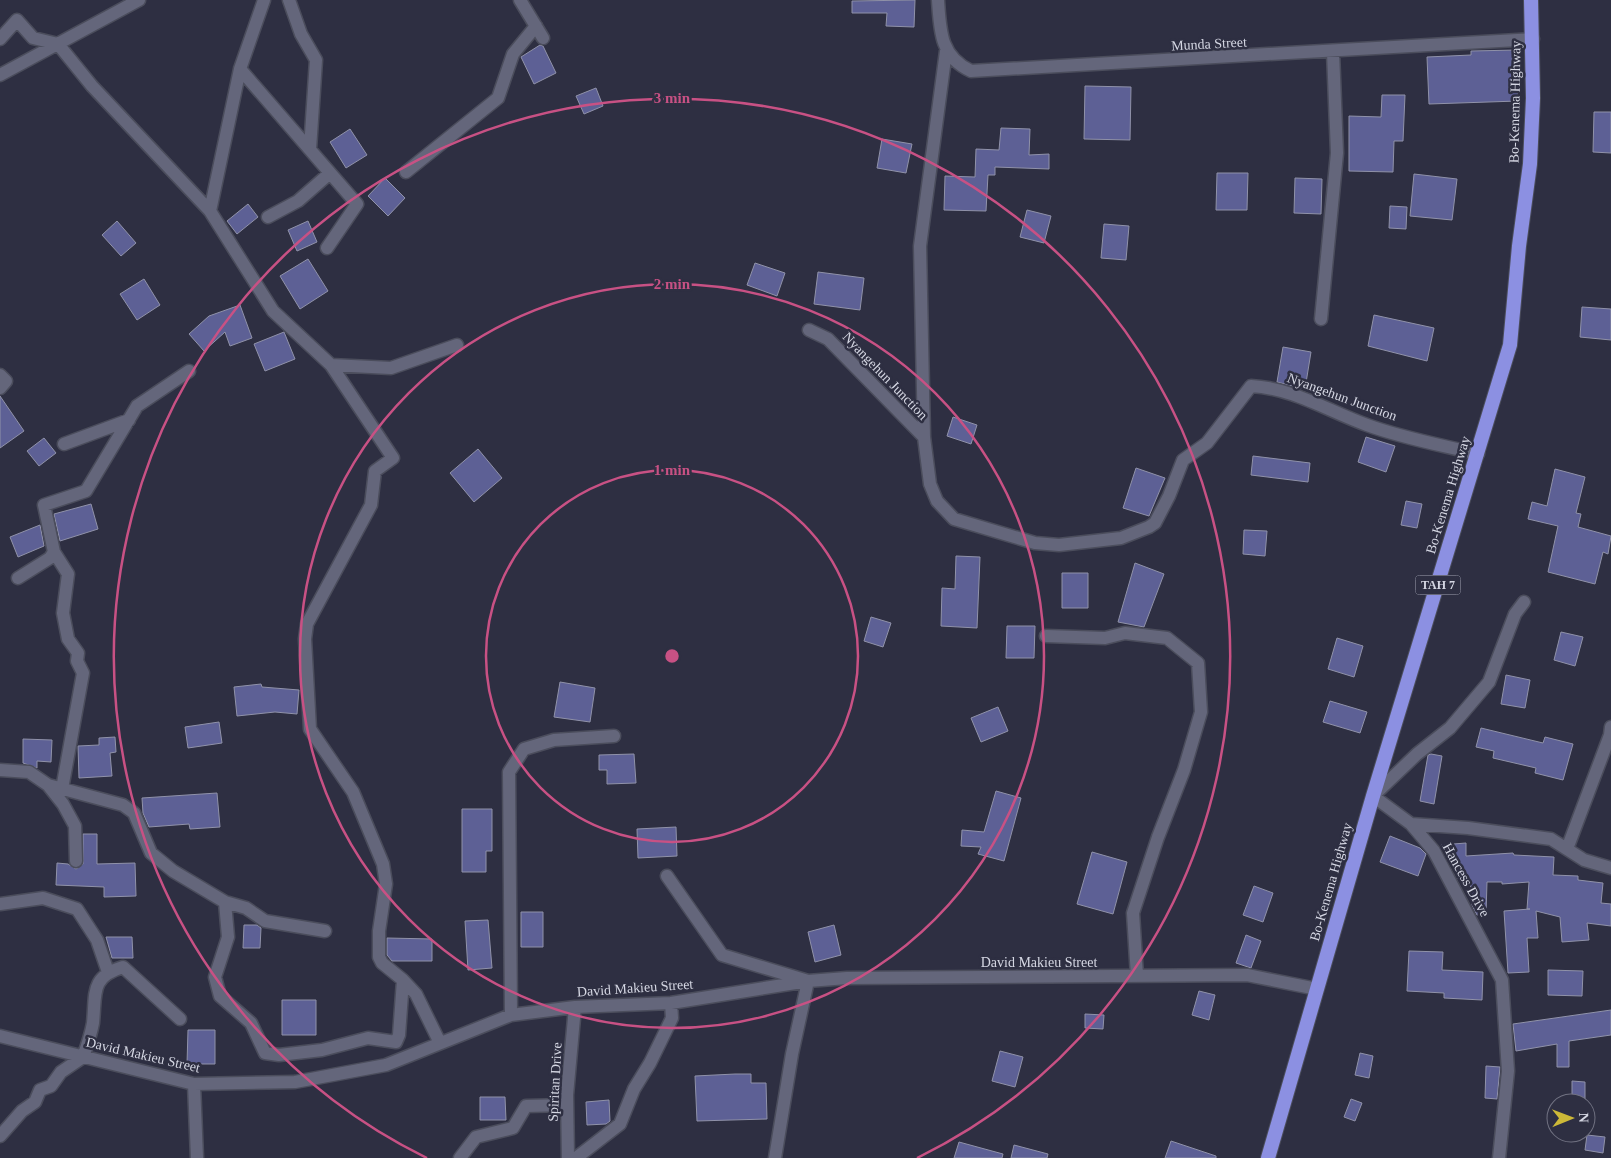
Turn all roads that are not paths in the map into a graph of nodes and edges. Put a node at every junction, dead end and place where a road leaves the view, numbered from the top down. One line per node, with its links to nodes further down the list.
1 (139, 0): 11 (street)
2 (264, 0): 14 (street)
3 (289, 0): 16 (street)
4 (520, 0): 7 (street)
5 (938, 0): 12 (street)
6 (1531, 0): 10 (highway, Bo-Kenema Highway / TAH 7)
7 (536, 26): 8 (street); 17 (street)
8 (543, 38)
9 (0, 39): 11 (street)
10 (1533, 39): 13 (street, Munda Street); 32 (highway, Bo-Kenema Highway / TAH 7)
11 (58, 44): 15 (street); 19 (street)
12 (946, 51): 13 (street, Munda Street); 30 (street)
13 (1333, 52): 22 (street)
14 (240, 69): 16 (street); 19 (street)
15 (0, 74)
16 (310, 149): 18 (street)
17 (406, 172)
18 (330, 173): 20 (street); 21 (street)
19 (210, 211): 25 (street)
20 (268, 216)
21 (326, 248)
22 (1321, 319)
23 (809, 330): 30 (street, Nyangehun Junction)
24 (457, 345): 25 (street)
25 (331, 365): 53 (street)
26 (189, 371): 29 (street)
27 (0, 375): 28 (street)
28 (0, 388)
29 (129, 420): 31 (street); 33 (street)
30 (924, 437): 32 (street, Nyangehun Junction)
31 (64, 444)
32 (1478, 454): 42 (highway, Bo-Kenema Highway / TAH 7)
33 (54, 552): 34 (street); 41 (street)
34 (18, 578)
35 (1524, 602): 42 (street)
36 (1046, 636): 52 (street)
37 (1611, 727): 44 (street)
38 (614, 736): 58 (street)
39 (0, 770): 40 (street)
40 (48, 785): 41 (street); 45 (street)
41 (62, 788): 48 (street)
42 (1373, 796): 43 (street, Hancess Drive); 55 (highway, Bo-Kenema Highway / TAH 7)
43 (1411, 824): 44 (street); 72 (street, Hancess Drive)
44 (1566, 849): 46 (street)
45 (76, 861)
46 (1611, 868)
47 (667, 876): 54 (street)
48 (225, 902): 50 (street); 53 (street)
49 (0, 904): 51 (street)
50 (325, 931)
51 (108, 972): 59 (street); 62 (street)
52 (1137, 976): 54 (street, David Makieu Street); 55 (street, David Makieu Street)
53 (403, 980): 61 (street)
54 (808, 982): 56 (street, David Makieu Street); 70 (street)
55 (1317, 989): 71 (highway, Bo-Kenema Highway / TAH 7)
56 (671, 1003): 57 (street, David Makieu Street); 69 (street)
57 (575, 1007): 58 (street, David Makieu Street); 64 (street, Spiritan Drive)
58 (511, 1015): 61 (street, David Makieu Street)
59 (180, 1019)
60 (0, 1036): 62 (street, David Makieu Street)
61 (440, 1043): 63 (street, David Makieu Street)
62 (84, 1057): 63 (street, David Makieu Street); 65 (street)
63 (194, 1084): 66 (street)
64 (567, 1104): 67 (street); 68 (street, Spiritan Drive)
65 (0, 1136)
66 (197, 1158)
67 (460, 1158)
68 (568, 1158)
69 (576, 1158)
70 (775, 1158)
71 (1268, 1158)
72 (1499, 1158)

